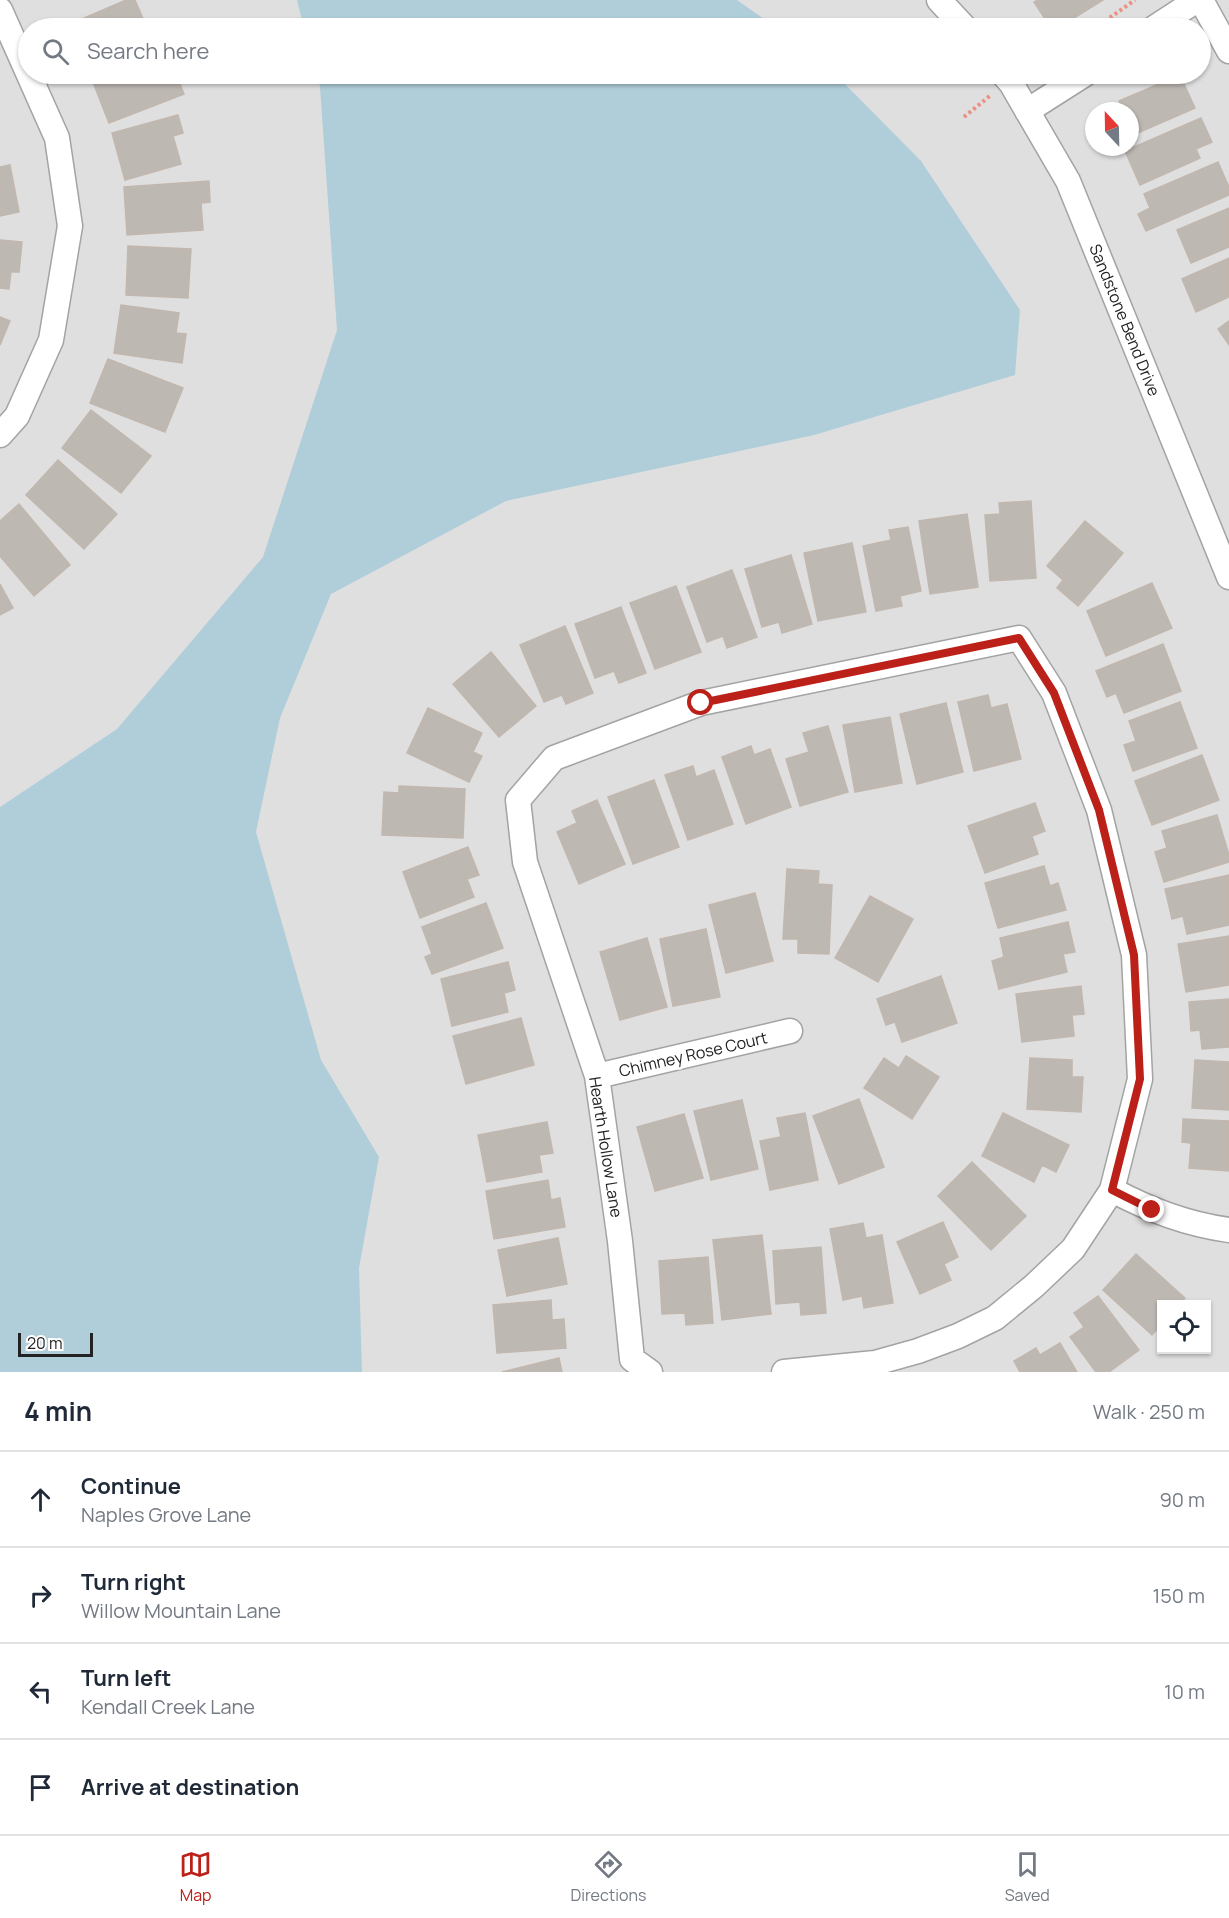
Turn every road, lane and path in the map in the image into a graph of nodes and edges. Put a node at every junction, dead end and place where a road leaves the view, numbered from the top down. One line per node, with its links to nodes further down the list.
1 (939, 0): 5 (street)
2 (1135, 0): 6 (path)
3 (1199, 0): 7 (street); 8 (street)
4 (0, 10): 10 (street)
5 (956, 18)
6 (1109, 18)
7 (1170, 18)
8 (1210, 18)
9 (1211, 20): 11 (street)
10 (18, 50)
11 (1229, 51)
12 (33, 84): 16 (street)
13 (1012, 84): 15 (street, Sandstone Bend Drive)
14 (1069, 84): 15 (street)
15 (1027, 111): 17 (street, Sandstone Bend Drive)
16 (0, 435)
17 (1229, 576)
18 (790, 1031): 19 (street, Chimney Rose Court)
19 (597, 1076): 20 (street, Hearth Hollow Lane); 22 (street, Hearth Hollow Lane)
20 (1112, 1190): 21 (street); 23 (street)
21 (1229, 1230)
22 (641, 1366)
23 (784, 1372)

